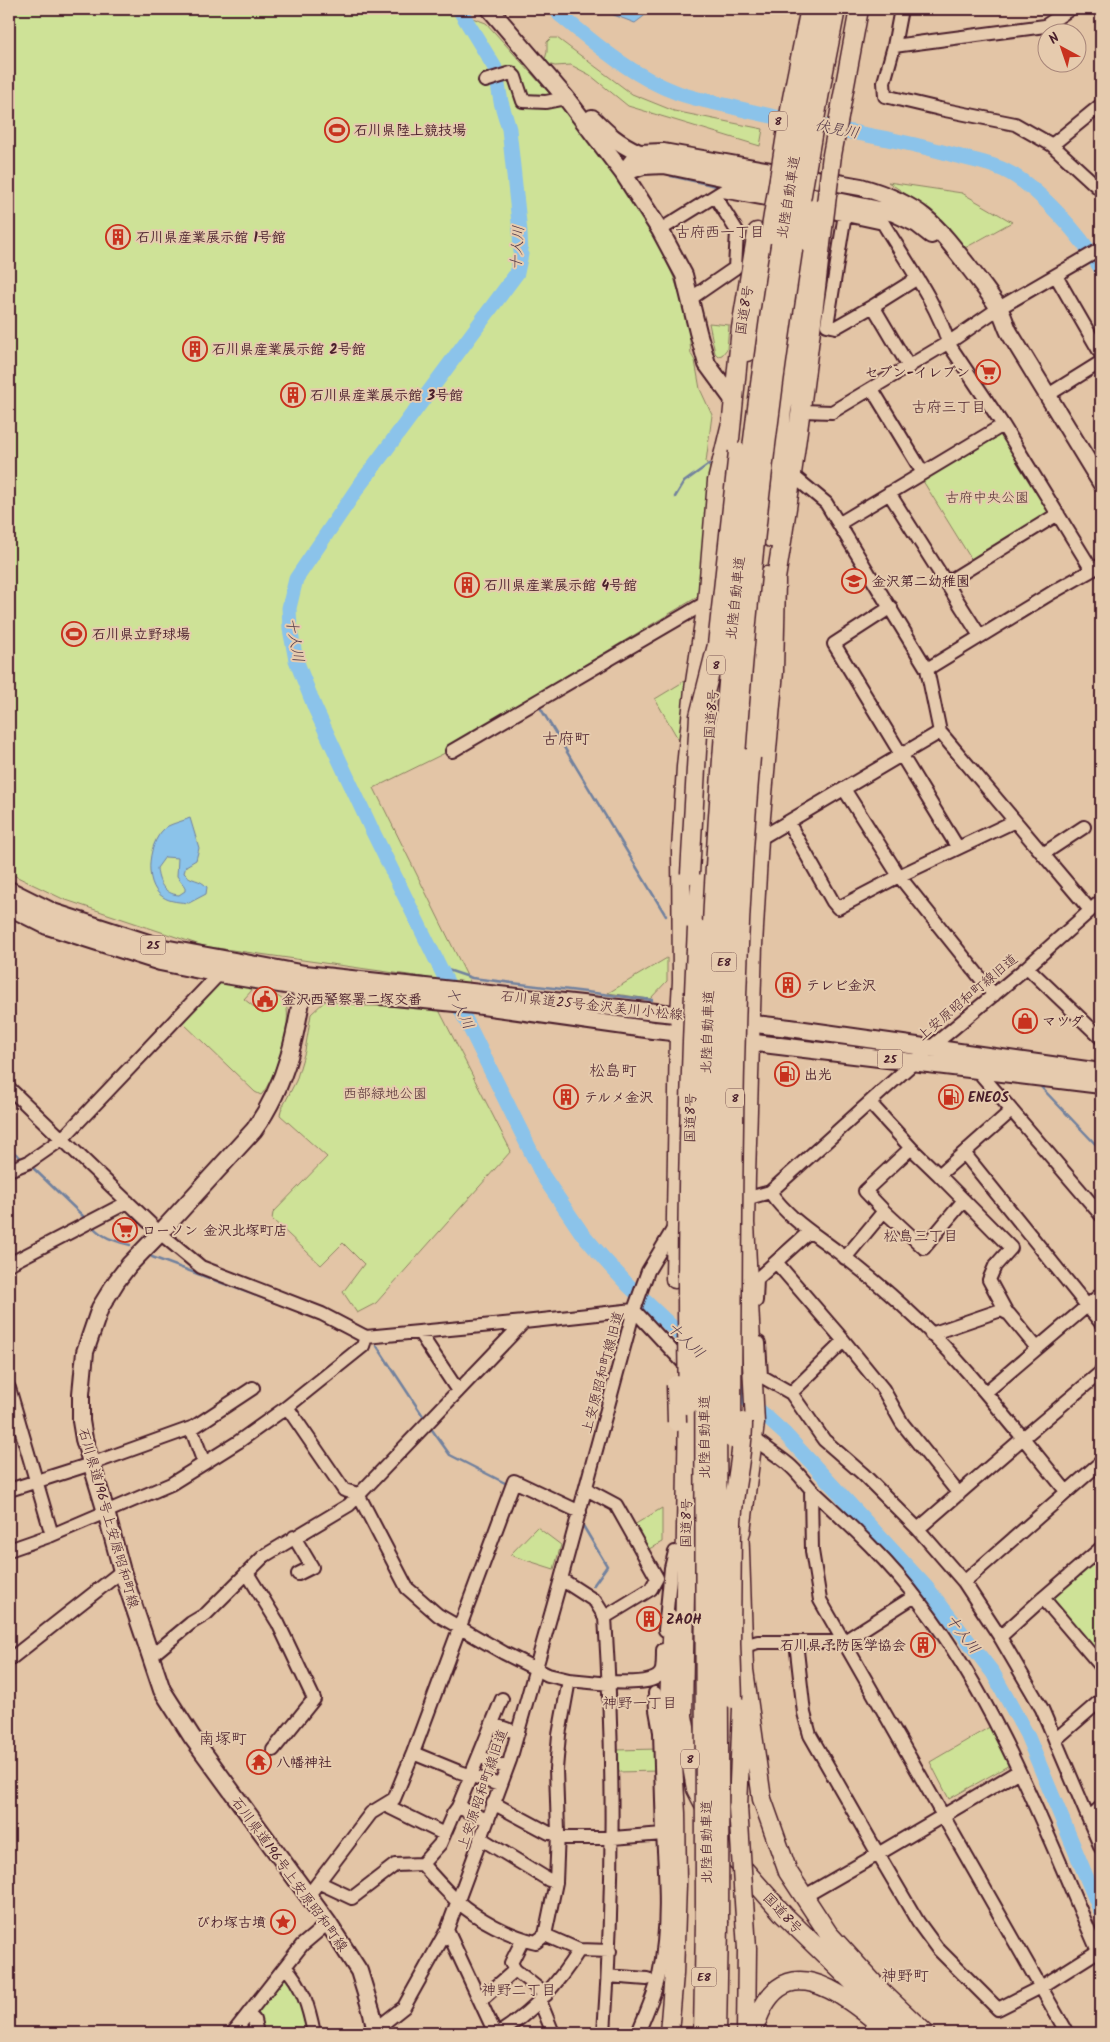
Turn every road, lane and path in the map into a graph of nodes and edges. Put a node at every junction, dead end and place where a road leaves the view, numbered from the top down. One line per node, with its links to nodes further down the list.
1 (490, 9): 12 (main road)
2 (798, 9): 21 (highway, 国道8号 / 8)
3 (810, 9): 21 (highway, bridge)
4 (822, 9): 202 (highway, 北陸自動車道 / E8, bridge)
5 (836, 9): 202 (highway, 北陸自動車道 / E8, bridge)
6 (847, 9): 22 (highway, bridge)
7 (859, 9): 22 (highway, 国道8号 / 8, bridge)
8 (901, 9): 10 (street)
9 (1070, 9): 10 (street)
10 (894, 46): 14 (street)
11 (485, 81): 12 (street)
12 (566, 98): 15 (main road); 16 (main road)
13 (1101, 105): 14 (street)
14 (1052, 145): 17 (street)
15 (639, 153): 16 (main road); 28 (main road)
16 (623, 173): 20 (main road); 28 (main road)
17 (1101, 189)
18 (715, 196): 19 (street); 20 (street); 26 (street)
19 (845, 214): 25 (street); 27 (street)
20 (660, 230): 26 (main road)
21 (764, 233): 29 (highway); 37 (highway, 国道8号 / 8)
22 (814, 243): 34 (highway); 38 (highway, 国道8号 / 8)
23 (1101, 249): 24 (street)
24 (1059, 274): 28 (street); 31 (street)
25 (916, 279): 27 (street); 30 (street)
26 (690, 300): 37 (main road)
27 (873, 306): 33 (street)
28 (995, 311): 30 (street); 36 (main road)
29 (753, 332): 37 (highway); 70 (highway, bridge)
30 (948, 343): 33 (street); 39 (street)
31 (1101, 354)
32 (1101, 362): 36 (street)
33 (908, 367): 35 (street)
34 (790, 373): 38 (highway); 54 (highway)
35 (872, 388): 38 (street); 41 (street)
36 (1048, 395): 43 (main road)
37 (734, 401): 40 (highway, 国道8号 / 8)
38 (802, 410): 42 (highway, 国道8号 / 8)
39 (1003, 425): 41 (street); 45 (street)
40 (730, 427): 50 (highway); 170 (highway, 国道8号 / 8, bridge)
41 (923, 473): 44 (street)
42 (791, 474): 46 (street); 48 (highway, 国道8号 / 8)
43 (1101, 482)
44 (889, 493): 46 (street); 49 (street)
45 (1058, 514): 47 (street); 49 (street)
46 (840, 523): 51 (street)
47 (1097, 567): 52 (street)
48 (776, 581): 54 (highway, 国道8号 / 8); 62 (highway, 8)
49 (946, 583): 52 (street)
50 (707, 602): 56 (street); 70 (highway)
51 (891, 607): 53 (street); 57 (street)
52 (980, 636): 53 (street)
53 (927, 668): 55 (street)
54 (757, 690): 140 (highway, 国道8号 / 8, bridge)
55 (940, 732): 57 (street); 59 (street)
56 (452, 751)
57 (902, 755): 58 (street); 63 (street)
58 (844, 788): 60 (street); 65 (street)
59 (1015, 821): 63 (street); 64 (street)
60 (788, 822): 62 (street); 65 (street)
61 (1084, 827): 64 (street)
62 (759, 839): 76 (highway, 8)
63 (958, 848): 65 (street)
64 (1043, 854): 69 (street)
65 (899, 876): 74 (street)
66 (9, 890): 73 (main road, 25)
67 (1101, 901): 69 (street, 上安原昭和町線旧道)
68 (9, 907): 72 (main road, 25)
69 (1090, 910): 71 (street, 上安原昭和町線旧道)
70 (682, 949): 75 (highway)
71 (1027, 967): 74 (street, 上安原昭和町線旧道); 77 (street)
72 (219, 974): 73 (main road, 25); 87 (street)
73 (304, 981): 75 (main road, 石川県道25号金沢美川小松線 / 25); 101 (main road, 石川県道196号上安原昭和町線)
74 (994, 995): 79 (street, 上安原昭和町線旧道)
75 (679, 1023): 76 (main road, 石川県道25号金沢美川小松線 / 25); 78 (main road, 石川県道25号金沢美川小松線 / 25); 99 (highway)
76 (750, 1024): 78 (highway, 8); 79 (main road, 石川県道25号金沢美川小松線 / 25)
77 (1101, 1038)
78 (750, 1043): 80 (main road, 石川県道25号金沢美川小松線 / 25); 93 (highway, 8)
79 (930, 1048): 80 (street, 上安原昭和町線旧道); 82 (main road, 石川県道25号金沢美川小松線 / 25)
80 (915, 1062): 81 (main road, 石川県道25号金沢美川小松線 / 25); 85 (street, 上安原昭和町線旧道)
81 (978, 1071): 83 (main road, 石川県道25号金沢美川小松線 / 25); 86 (street)
82 (1101, 1072)
83 (1101, 1085)
84 (9, 1088): 87 (street)
85 (870, 1103): 88 (street); 92 (street, 上安原昭和町線旧道)
86 (1012, 1111): 89 (street); 97 (street)
87 (62, 1139): 90 (street); 95 (street)
88 (911, 1148): 91 (street); 96 (street)
89 (964, 1153): 91 (street); 106 (street)
90 (9, 1170)
91 (940, 1175): 94 (street)
92 (770, 1192): 93 (street, 上安原昭和町線旧道); 100 (street)
93 (746, 1198): 98 (highway, 8); 99 (street, 上安原昭和町線旧道)
94 (964, 1200): 96 (street); 108 (street)
95 (128, 1202): 101 (street); 104 (street)
96 (884, 1211): 102 (street)
97 (1101, 1215)
98 (746, 1223): 117 (highway, 8); 184 (highway, bridge)
99 (675, 1226): 107 (street, 上安原昭和町線旧道); 145 (highway, bridge)
100 (809, 1232): 102 (street); 103 (street)
101 (160, 1233): 113 (street); 129 (main road, 石川県道196号上安原昭和町線)
102 (845, 1258): 112 (street)
103 (776, 1262): 114 (street); 117 (street)
104 (9, 1264)
105 (1101, 1294): 106 (street)
106 (1087, 1306): 110 (street); 115 (street)
107 (634, 1310): 109 (street); 125 (street); 131 (street, 上安原昭和町線旧道)
108 (1007, 1314): 112 (street); 115 (street)
109 (524, 1322): 111 (street); 120 (street)
110 (1101, 1323)
111 (419, 1332): 113 (street); 120 (street)
112 (932, 1334): 121 (street)
113 (366, 1337): 123 (street)
114 (844, 1341): 122 (street); 136 (street)
115 (1037, 1348): 121 (street)
116 (1101, 1372): 126 (street)
117 (757, 1381): 122 (street); 125 (highway, 8)
118 (9, 1388): 130 (street)
119 (253, 1388): 124 (street)
120 (458, 1391): 135 (street)
121 (986, 1392): 126 (street)
122 (791, 1393): 139 (street)
123 (288, 1407): 128 (street); 135 (street)
124 (191, 1428): 128 (street); 129 (street)
125 (754, 1430): 132 (street); 140 (highway, 8)
126 (1023, 1438): 134 (street); 136 (street)
127 (1101, 1462): 134 (street)
128 (204, 1463): 137 (street)
129 (91, 1464): 130 (street); 137 (main road, 石川県道196号上安原昭和町線)
130 (36, 1480): 133 (street); 141 (street)
131 (586, 1489): 138 (street, 上安原昭和町線旧道); 154 (street)
132 (811, 1489): 151 (street); 158 (street)
133 (9, 1490)
134 (1066, 1491): 150 (street)
135 (358, 1494): 142 (street); 155 (street)
136 (959, 1494): 139 (street)
137 (106, 1512): 141 (street); 146 (main road, 石川県道196号上安原昭和町線)
138 (580, 1512): 149 (street, 上安原昭和町線旧道); 155 (street)
139 (918, 1529): 150 (street)
140 (741, 1532): 159 (highway, 国道8号 / 8)
141 (52, 1535): 144 (street)
142 (294, 1537): 147 (street); 148 (street)
143 (1101, 1548): 152 (street)
144 (9, 1550)
145 (675, 1552): 153 (highway); 166 (street)
146 (122, 1571): 160 (main road, 石川県道196号上安原昭和町線); 161 (street)
147 (247, 1573): 160 (street); 174 (street)
148 (298, 1574)
149 (561, 1580): 154 (street); 163 (street, 上安原昭和町線旧道)
150 (964, 1582): 156 (street)
151 (915, 1596): 158 (street); 178 (street)
152 (1044, 1598): 156 (street); 162 (street)
153 (674, 1608): 167 (highway); 170 (highway)
154 (605, 1617): 166 (street)
155 (460, 1628): 163 (street); 175 (street)
156 (1000, 1637): 173 (street)
157 (796, 1642): 158 (street); 159 (street); 195 (street)
158 (843, 1642): 186 (street)
159 (744, 1646): 164 (highway, 国道8号 / 8)
160 (150, 1657): 199 (main road, 石川県道196号上安原昭和町線)
161 (9, 1660)
162 (1101, 1666)
163 (535, 1669): 165 (street); 172 (street, 上安原昭和町線旧道)
164 (744, 1670): 184 (highway); 201 (highway, 国道8号 / 8)
165 (569, 1680): 166 (street); 191 (street)
166 (610, 1684): 167 (street); 193 (street)
167 (662, 1697): 190 (street); 225 (highway)
168 (502, 1699): 171 (street)
169 (1101, 1700): 173 (street)
170 (683, 1716): 231 (highway, 国道8号 / 8)
171 (492, 1724): 172 (street); 176 (street)
172 (518, 1733): 177 (street, 上安原昭和町線旧道)
173 (1055, 1740): 187 (street)
174 (273, 1750)
175 (413, 1753): 179 (street); 182 (street)
176 (479, 1756): 177 (street); 179 (street)
177 (507, 1768): 180 (street, 上安原昭和町線旧道)
178 (1019, 1771): 186 (street); 213 (street)
179 (471, 1775): 180 (street); 183 (street)
180 (500, 1785): 181 (street, 上安原昭和町線旧道)
181 (493, 1803): 188 (street, 上安原昭和町線旧道); 191 (street)
182 (385, 1805): 189 (street); 198 (street)
183 (458, 1807): 188 (street); 189 (street)
184 (738, 1807): 228 (highway, bridge)
185 (1101, 1807): 187 (street)
186 (943, 1816): 195 (street); 213 (street)
187 (1089, 1818): 194 (street)
188 (487, 1820): 192 (street, 上安原昭和町線旧道)
189 (444, 1834): 196 (street)
190 (663, 1834): 193 (street); 224 (street)
191 (558, 1835): 193 (street); 197 (street)
192 (480, 1838): 197 (street); 200 (street, 上安原昭和町線旧道)
193 (613, 1838): 208 (street)
194 (1101, 1848)
195 (878, 1854): 201 (street); 213 (street)
196 (422, 1864): 198 (street); 200 (street)
197 (556, 1882): 205 (street)
198 (320, 1883): 199 (street)
199 (308, 1896): 203 (main road, 石川県道196号上安原昭和町線)
200 (458, 1901): 204 (street, 上安原昭和町線旧道); 206 (street)
201 (806, 1901): 232 (highway, 国道8号 / 8)
202 (712, 1922): 226 (highway, 北陸自動車道 / E8); 227 (highway, 北陸自動車道 / E8)
203 (328, 1923): 209 (street); 217 (main road, 石川県道196号上安原昭和町線)
204 (447, 1930): 215 (street); 217 (street, 上安原昭和町線旧道)
205 (545, 1935): 206 (street); 207 (street)
206 (523, 1939): 210 (street)
207 (579, 1950): 208 (street); 214 (street)
208 (610, 1951): 211 (street)
209 (285, 1967): 216 (street); 220 (street)
210 (515, 1970): 214 (street); 215 (street)
211 (608, 1976): 212 (street); 223 (street)
212 (647, 1979)
213 (1041, 1987): 233 (street)
214 (543, 1998): 221 (street); 222 (street)
215 (480, 2001): 221 (street)
216 (248, 2014): 218 (street); 219 (street)
217 (376, 2032)
218 (233, 2033)
219 (257, 2033)
220 (314, 2033)
221 (497, 2033)
222 (553, 2033)
223 (604, 2033)
224 (638, 2033)
225 (669, 2033)
226 (703, 2033)
227 (717, 2033)
228 (746, 2033)
229 (753, 2033): 230 (highway)
230 (891, 2033)
231 (905, 2033)
232 (925, 2033)
233 (1067, 2033)

